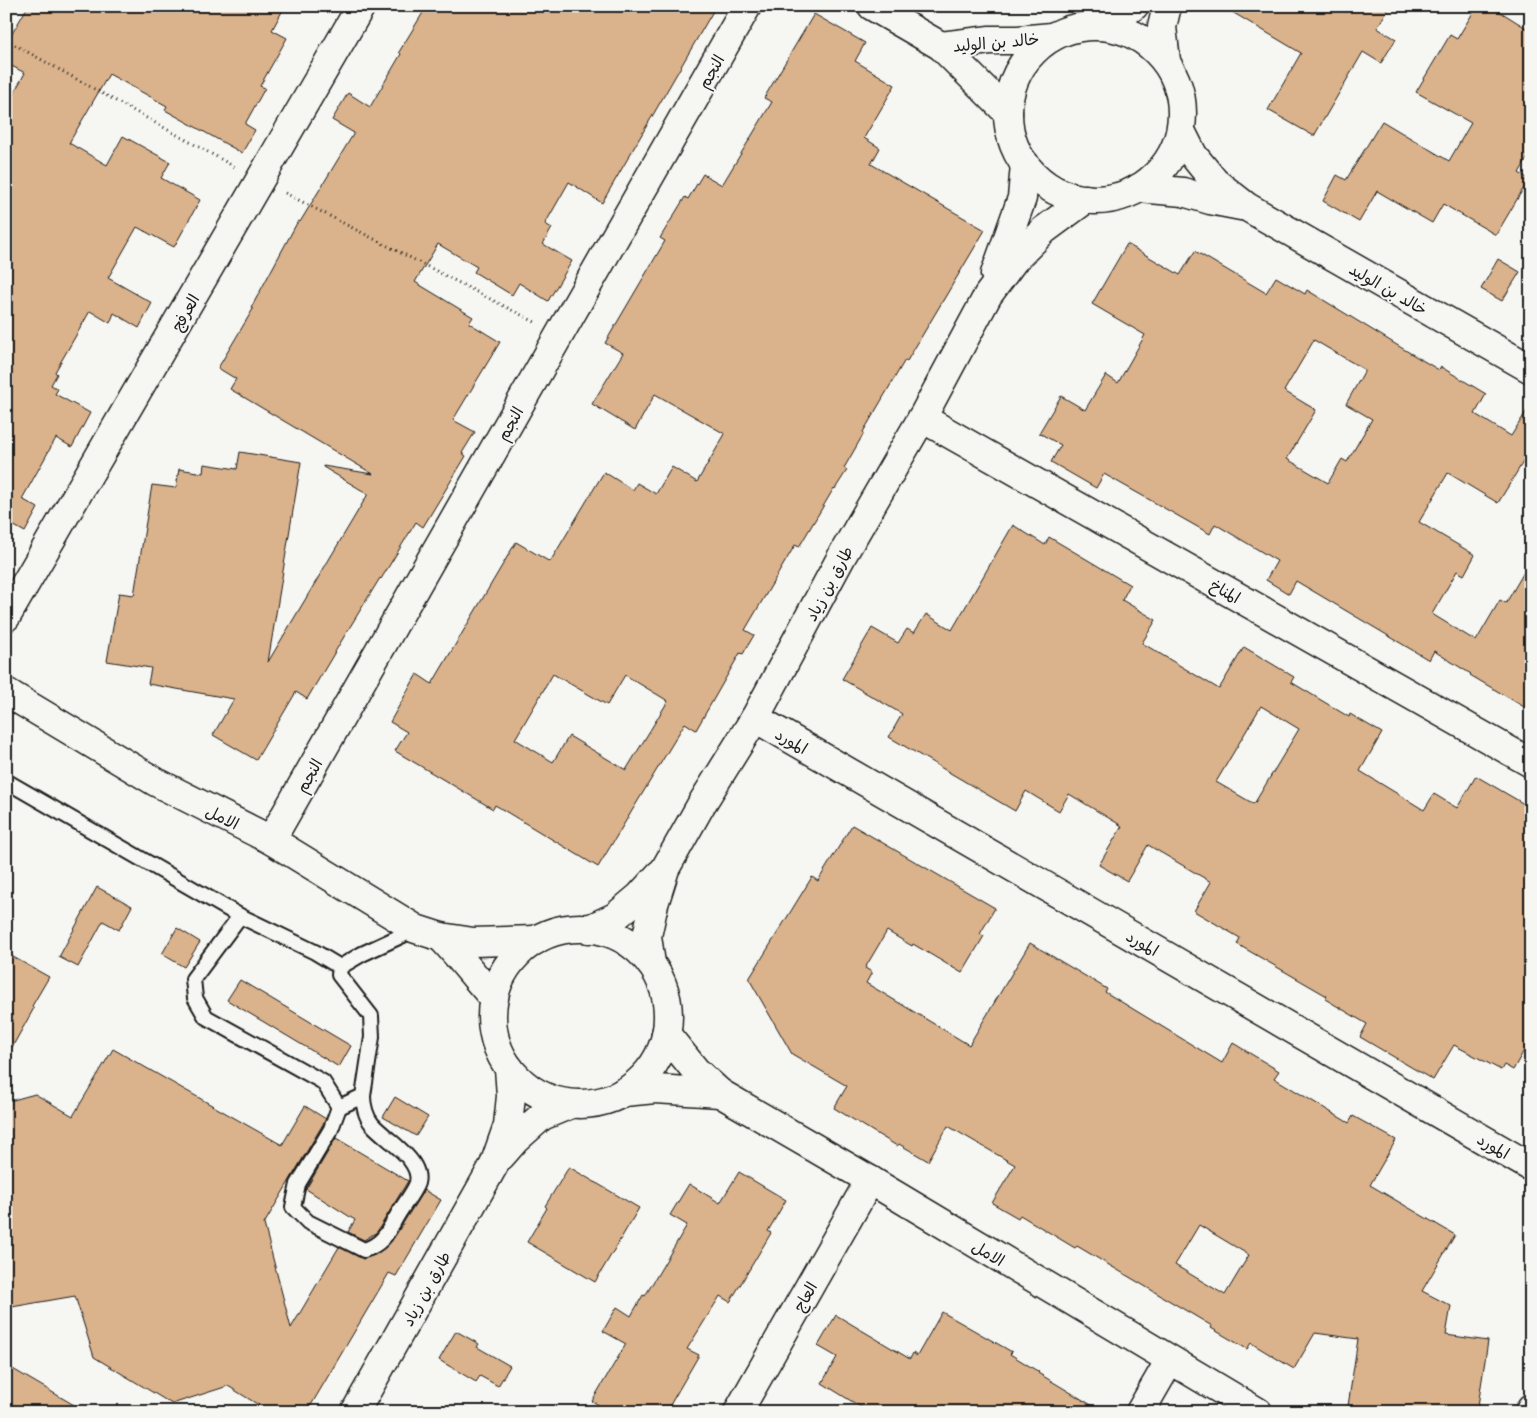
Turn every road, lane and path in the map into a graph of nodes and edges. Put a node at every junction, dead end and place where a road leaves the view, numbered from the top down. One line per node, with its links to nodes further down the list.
1 (361, 6): 14 (street, العرفج)
2 (747, 6): 19 (street, النجم)
3 (872, 6): 9 (street, خالد بن الوليد)
4 (1134, 6): 6 (street)
5 (1167, 6): 10 (street)
6 (1105, 26): 7 (street); 10 (street)
7 (1052, 37): 9 (street, خالد بن الوليد); 11 (street)
8 (6, 40): 14 (path)
9 (941, 46): 11 (street, خالد بن الوليد)
10 (1166, 61): 12 (street)
11 (1008, 113): 13 (street)
12 (1181, 130): 15 (street); 17 (street, خالد بن الوليد)
13 (1025, 164): 16 (street); 18 (street, طارق بن زياد)
14 (260, 180): 19 (path); 22 (street, العرفج)
15 (1139, 188): 16 (street); 17 (street, خالد بن الوليد)
16 (1086, 199): 18 (street, طارق بن زياد)
17 (1247, 207): 20 (street, خالد بن الوليد)
18 (988, 294): 21 (street, طارق بن زياد)
19 (560, 334): 27 (street, النجم)
20 (1531, 369)
21 (922, 418): 24 (street, طارق بن زياد); 25 (street, المناخ)
22 (6, 617)
23 (6, 692): 27 (street, الامل)
24 (755, 718): 28 (street, طارق بن زياد); 45 (street, المورد)
25 (1531, 763)
26 (6, 781): 29 (lane)
27 (271, 840): 30 (street, الامل)
28 (664, 869): 31 (street, طارق بن زياد); 34 (street, طارق بن زياد)
29 (240, 916): 35 (lane); 43 (lane)
30 (416, 929): 32 (street, الامل); 35 (lane)
31 (589, 929): 33 (street); 34 (street)
32 (441, 937): 33 (street, الامل); 36 (street, الامل)
33 (536, 940): 36 (street)
34 (651, 964): 37 (street)
35 (340, 967): 41 (lane)
36 (494, 998): 38 (street)
37 (666, 1034): 39 (street); 40 (street, الامل)
38 (509, 1068): 42 (street); 44 (street, طارق بن زياد)
39 (624, 1092): 40 (street, الامل); 42 (street)
40 (720, 1093): 46 (street, الامل)
41 (363, 1096): 43 (lane); 43 (lane)
42 (571, 1104): 44 (street, طارق بن زياد)
43 (339, 1107)
44 (494, 1165): 49 (street, طارق بن زياد)
45 (1531, 1167)
46 (870, 1180): 47 (street, الامل); 50 (street, العاج)
47 (1170, 1360): 51 (street); 52 (street, الامل)
48 (1531, 1408): 53 (street)
49 (355, 1412)
50 (738, 1412)
51 (1140, 1412)
52 (1258, 1412)
53 (1529, 1412)

